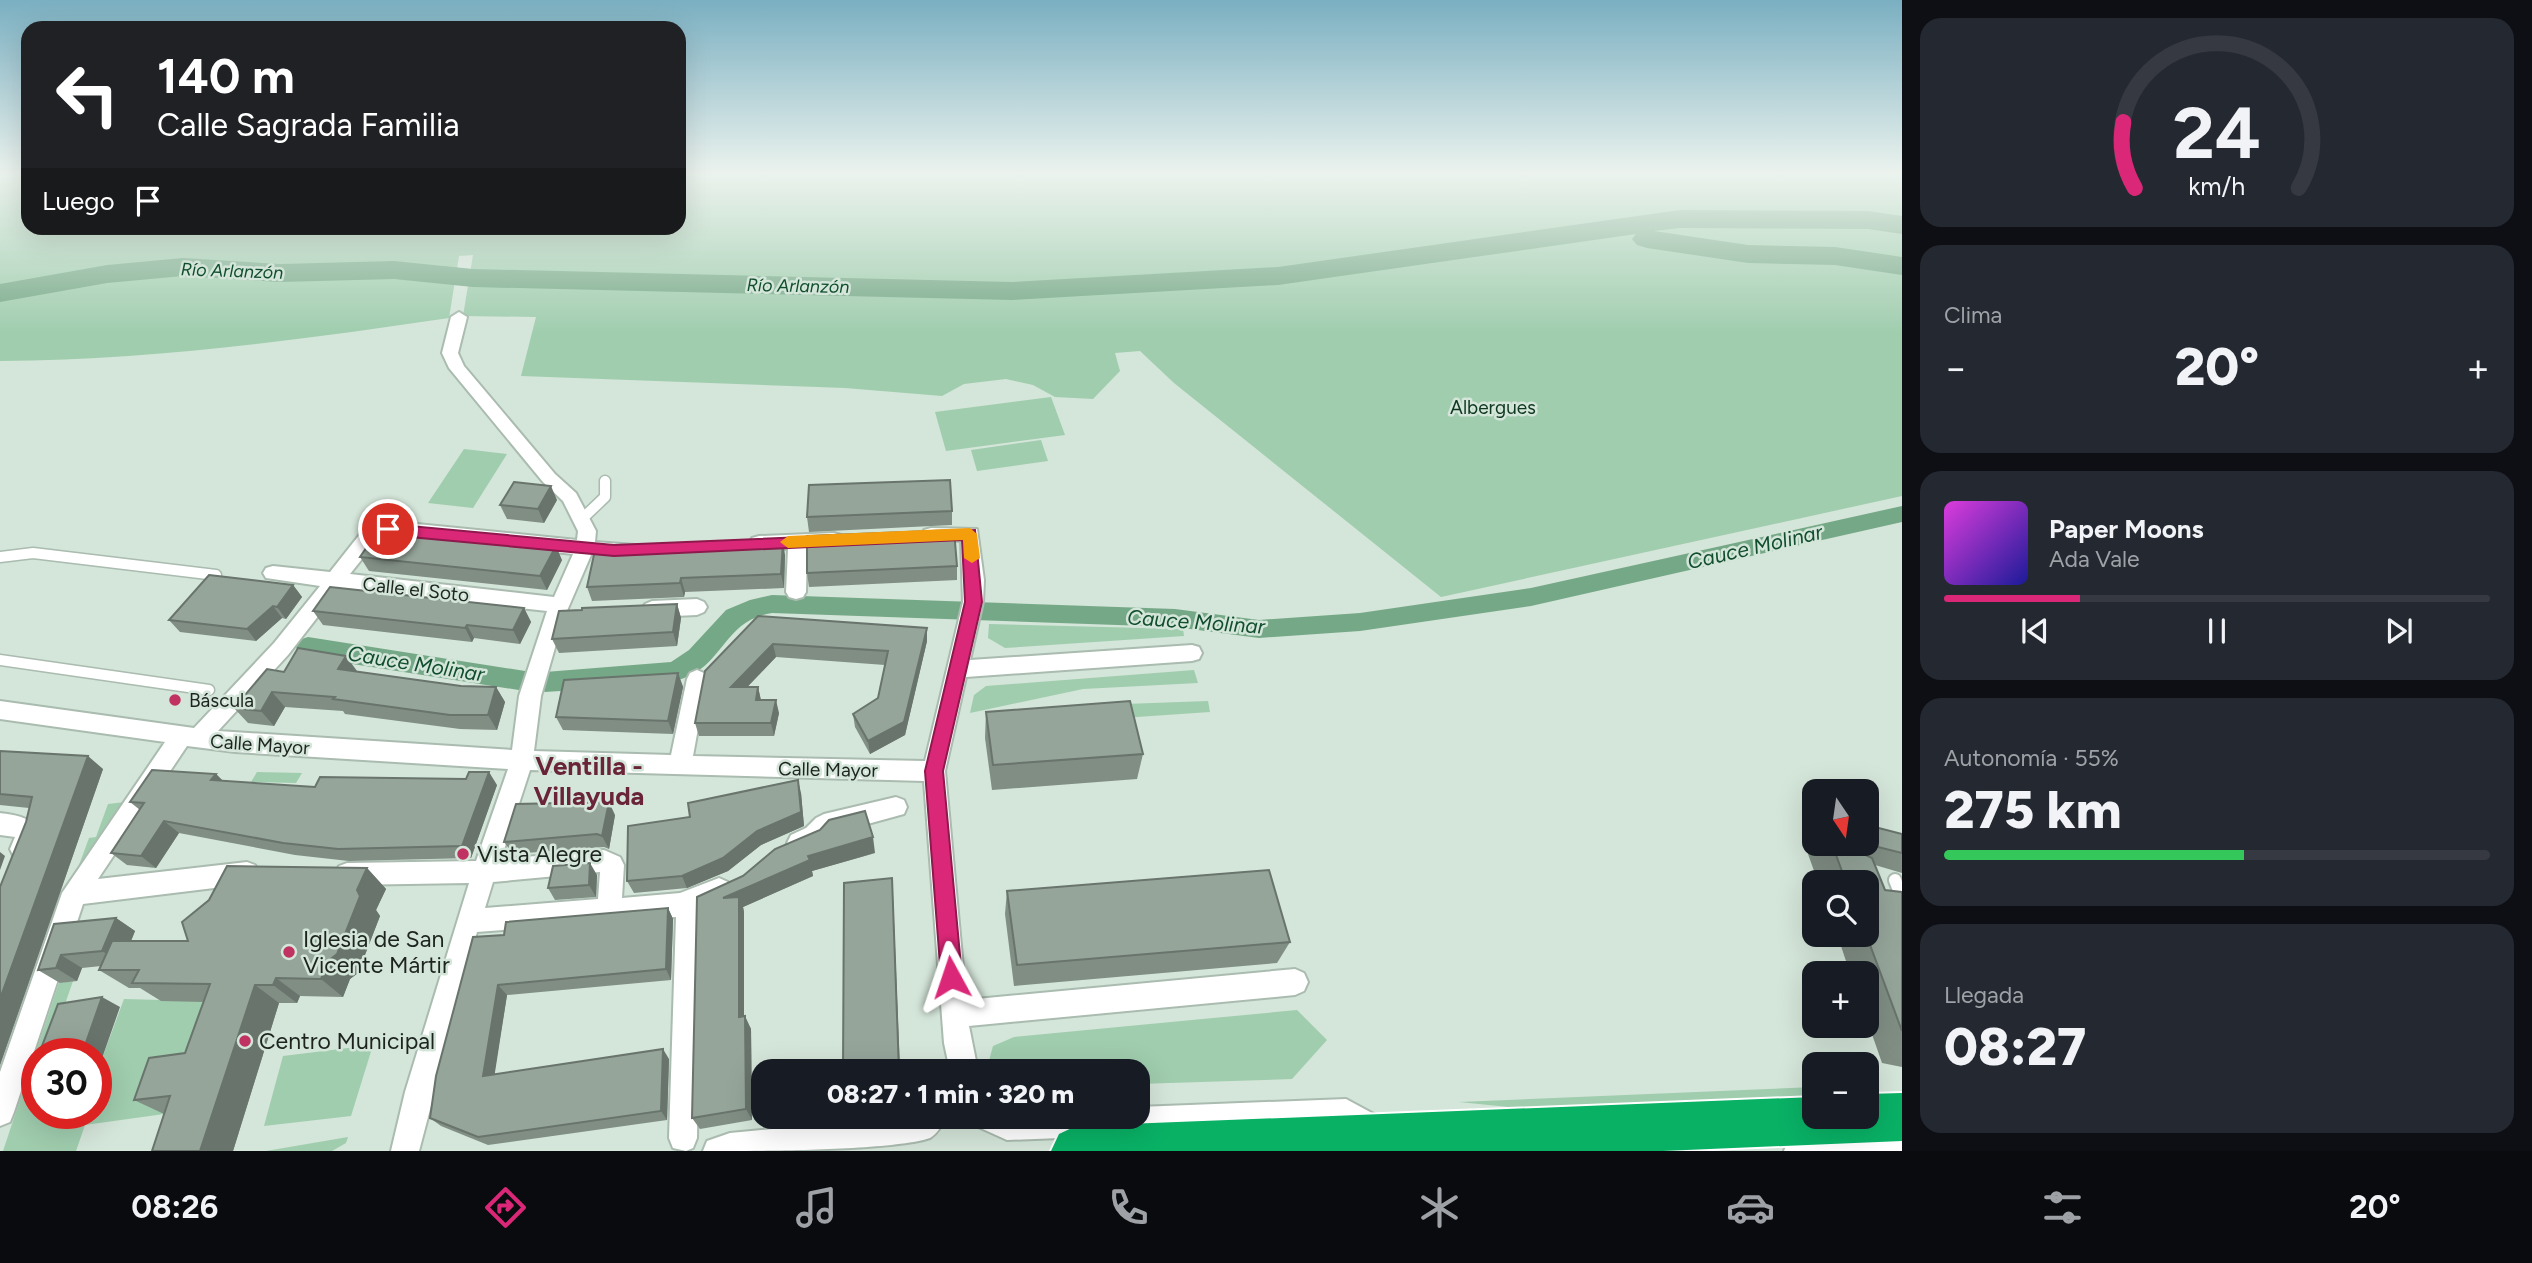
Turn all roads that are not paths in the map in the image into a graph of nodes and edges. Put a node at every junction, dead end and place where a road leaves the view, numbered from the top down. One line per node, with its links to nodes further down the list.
1 (459, 317): 3 (street)
2 (605, 481): 3 (lane)
3 (583, 518): 8 (street)
4 (914, 536): 21 (street)
5 (850, 539): 6 (street)
6 (799, 542): 7 (street); 14 (street)
7 (746, 544)
8 (585, 548): 9 (street); 13 (street); 16 (street)
9 (653, 548)
10 (0, 557): 12 (lane)
11 (273, 573): 13 (street, Calle el Soto)
12 (216, 575)
13 (334, 580): 16 (street, Calle el Soto); 25 (street)
14 (796, 592)
15 (697, 607): 17 (street)
16 (558, 609): 18 (street, Calle el Soto); 26 (street)
17 (633, 610)
18 (582, 612)
19 (1192, 653): 21 (street)
20 (0, 660): 23 (lane)
21 (957, 669): 28 (street)
22 (697, 679): 27 (street)
23 (209, 690)
24 (0, 710): 25 (street, Calle Mayor)
25 (189, 738): 26 (street, Calle Mayor); 38 (street)
26 (522, 761): 27 (street, Calle Mayor); 33 (street)
27 (680, 766): 28 (street, Calle Mayor)
28 (934, 771): 44 (street)
29 (896, 807): 31 (street)
30 (0, 824): 32 (street)
31 (781, 850)
32 (14, 871)
33 (484, 871): 35 (street); 41 (street); 42 (street)
34 (266, 872): 38 (street)
35 (320, 873)
36 (1895, 880): 39 (lane)
37 (738, 881): 40 (street)
38 (74, 893): 48 (street)
39 (1902, 898)
40 (689, 903): 41 (street); 53 (street)
41 (609, 911): 42 (street)
42 (468, 921): 56 (street)
43 (1295, 982): 44 (street)
44 (955, 1014): 45 (street)
45 (957, 1043): 46 (street); 47 (street)
46 (955, 1059)
47 (961, 1059)
48 (0, 1112)
49 (1902, 1117): 51 (highway)
50 (1150, 1121): 54 (street)
51 (1661, 1126): 54 (highway); 59 (street)
52 (918, 1129): 57 (street)
53 (683, 1138)
54 (1384, 1139): 58 (highway)
55 (1902, 1145): 60 (street)
56 (405, 1151)
57 (717, 1151)
58 (1076, 1151)
59 (1706, 1151)
60 (1798, 1151)

